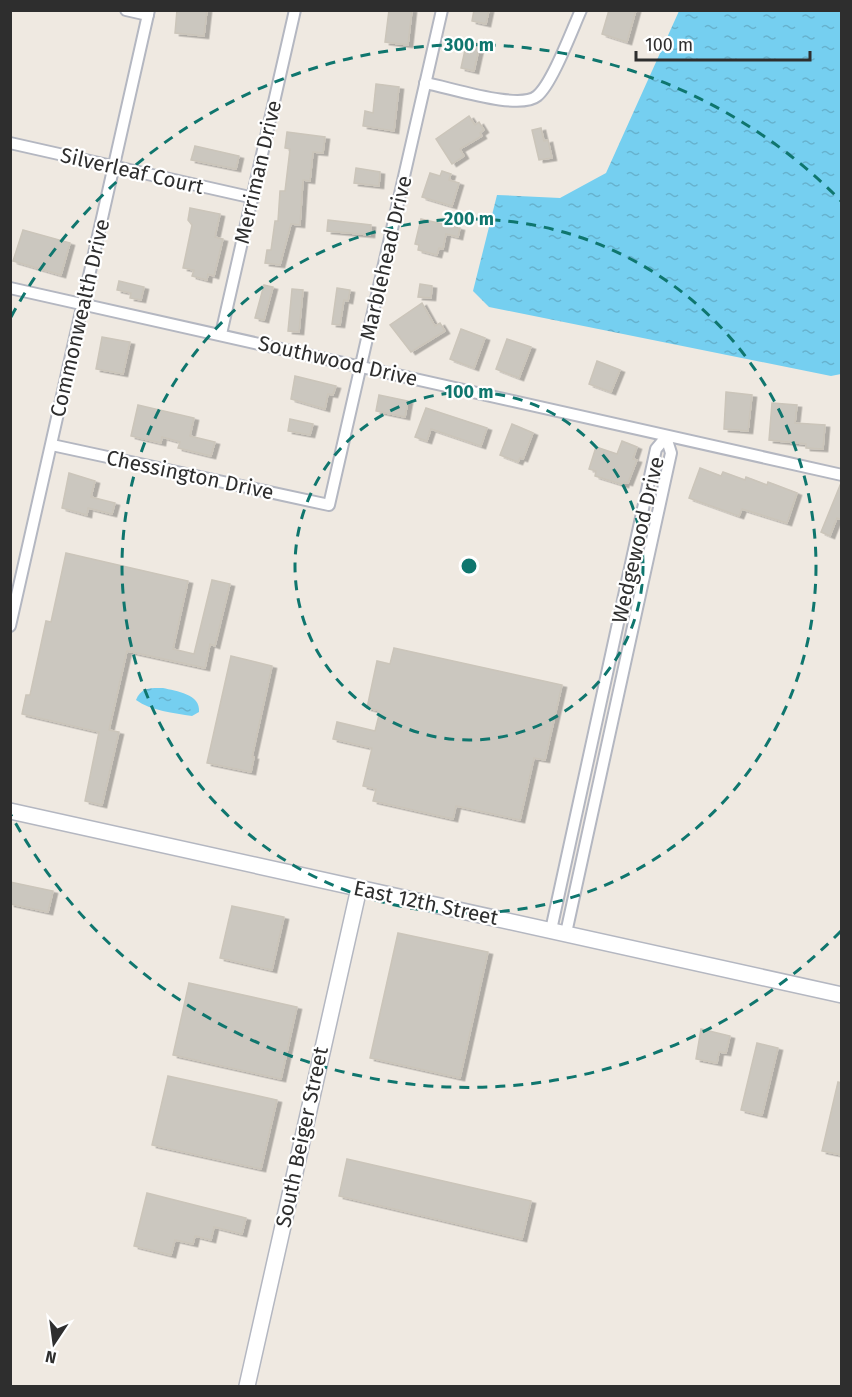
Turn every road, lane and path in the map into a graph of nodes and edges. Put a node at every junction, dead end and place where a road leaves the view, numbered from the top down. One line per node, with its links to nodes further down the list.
1 (126, 10): 5 (street)
2 (295, 10): 9 (street, Merriman Drive)
3 (442, 10): 6 (street, Marblehead Drive)
4 (581, 10): 6 (street)
5 (148, 13): 8 (street, Commonwealth Drive)
6 (425, 83): 13 (street, Marblehead Drive)
7 (10, 143): 8 (street, Silverleaf Court)
8 (114, 166): 9 (street, Silverleaf Court); 11 (street, Commonwealth Drive)
9 (254, 198): 12 (street, Merriman Drive)
10 (10, 288): 11 (street, Southwood Drive)
11 (83, 304): 12 (street, Southwood Drive); 15 (street, Commonwealth Drive)
12 (221, 334): 13 (street, Southwood Drive)
13 (361, 366): 14 (street, Southwood Drive); 17 (street, Marblehead Drive)
14 (666, 437): 16 (street, Southwood Drive); 21 (street, Wedgewood Drive); 21 (street, Wedgewood Drive)
15 (52, 445): 17 (street, Chessington Drive); 18 (street, Commonwealth Drive)
16 (842, 475)
17 (329, 505)
18 (10, 626)
19 (10, 811): 20 (street, East 12th Street)
20 (359, 888): 21 (street, East 12th Street); 23 (street, South Beiger Street)
21 (559, 932): 22 (street, East 12th Street)
22 (842, 995)
23 (247, 1386)

